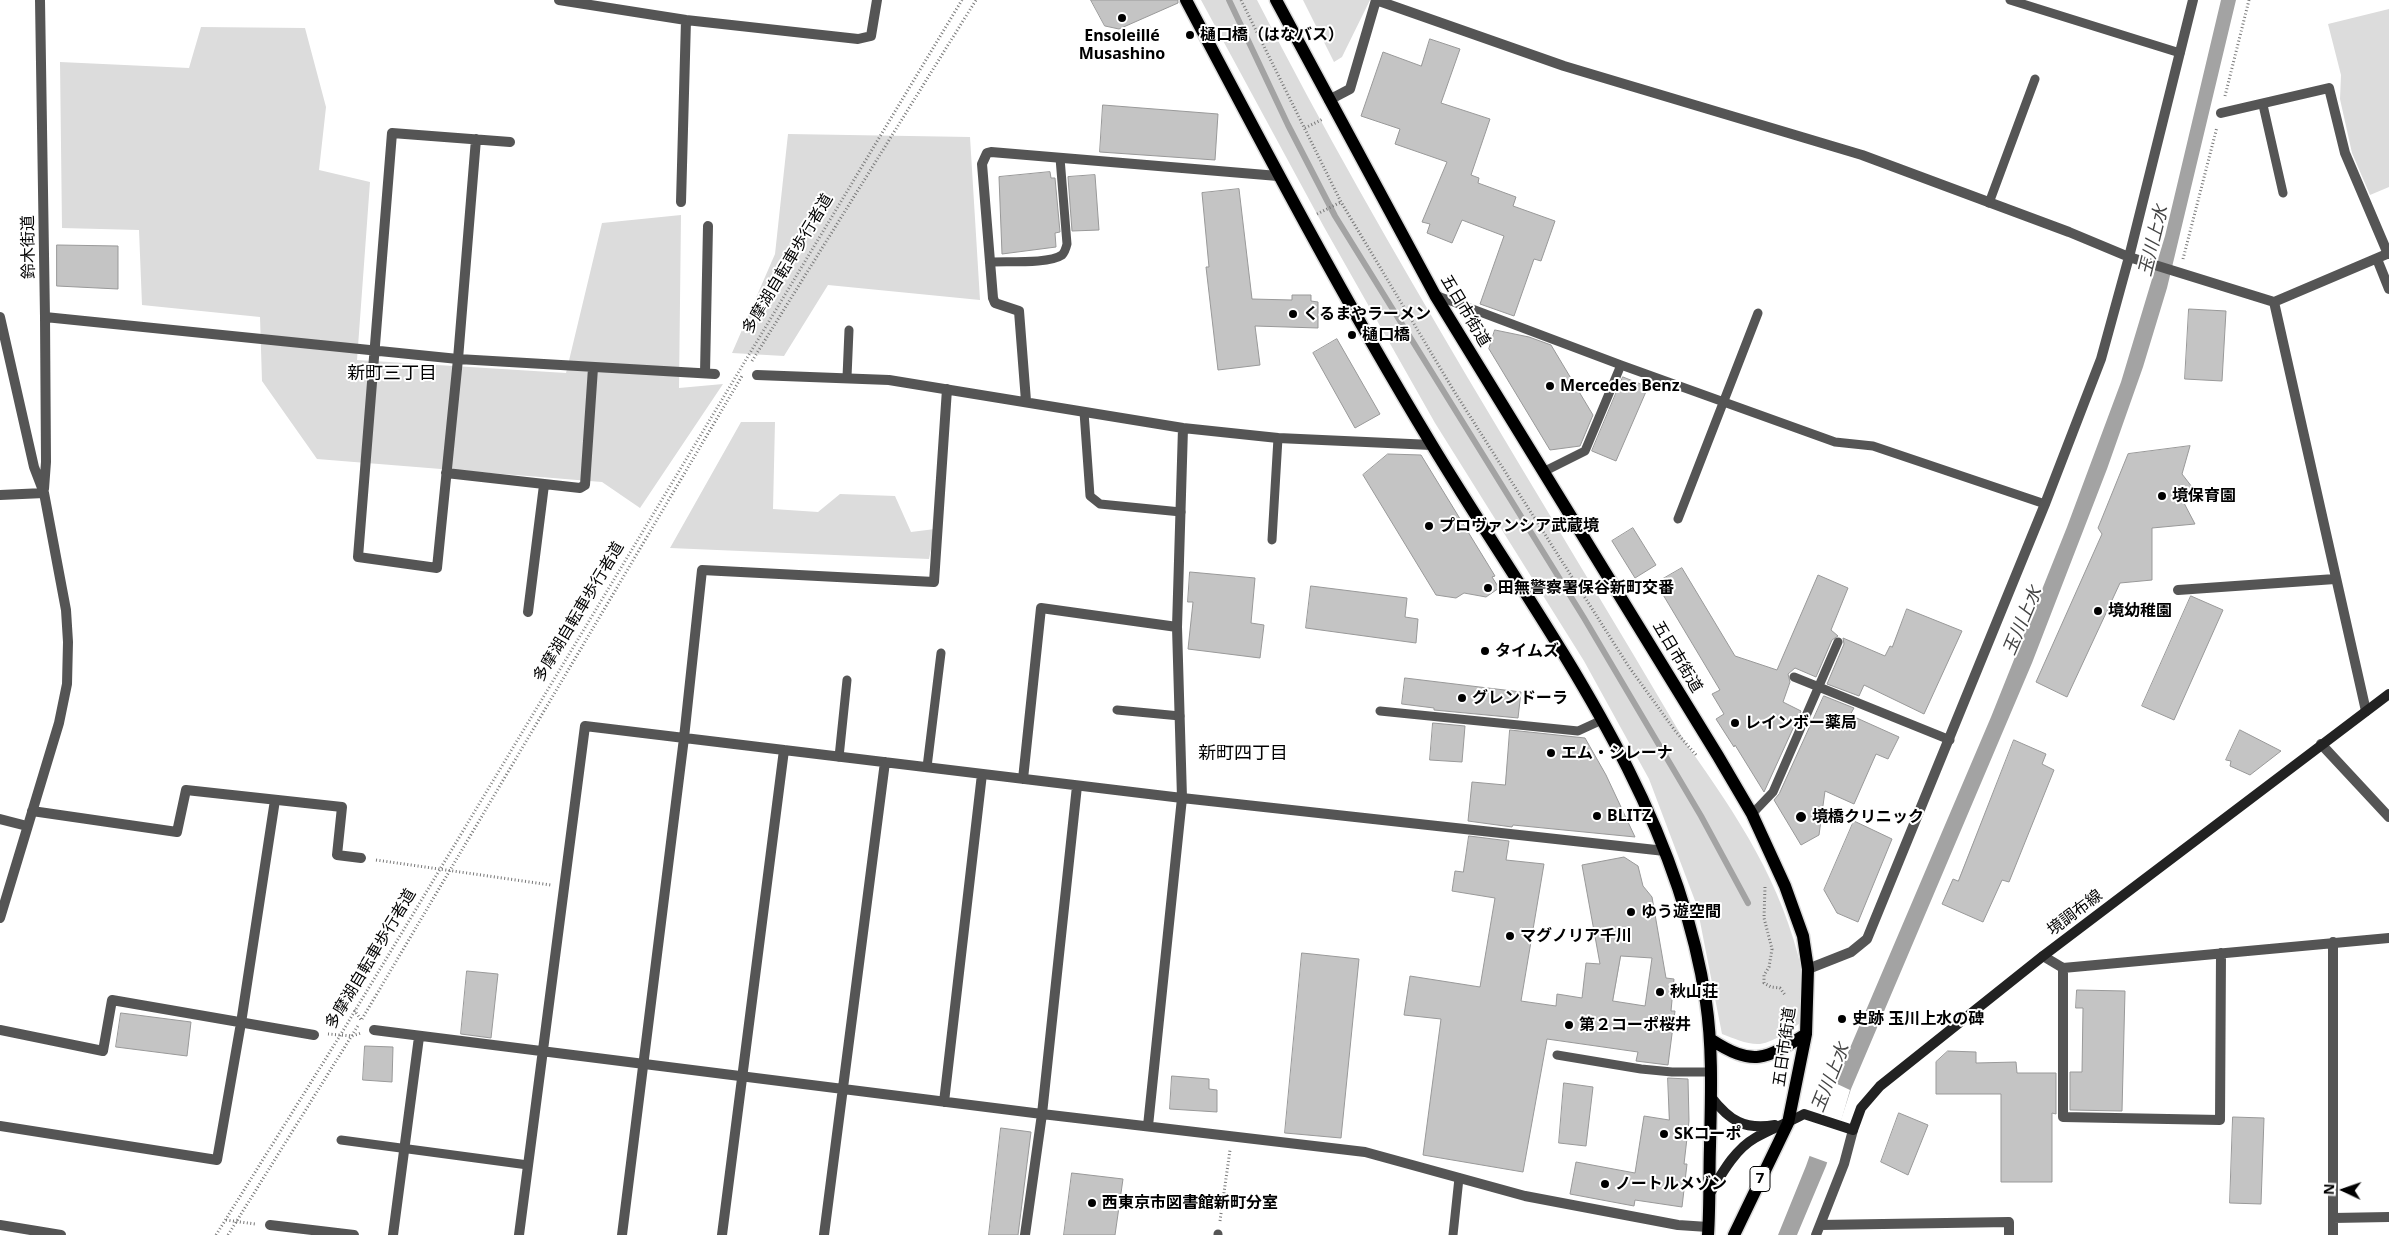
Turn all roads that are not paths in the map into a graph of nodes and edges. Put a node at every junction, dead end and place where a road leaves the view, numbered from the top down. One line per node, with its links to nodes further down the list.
1 (40, 0): 31 (street, 鈴木街道)
2 (558, 0): 9 (street)
3 (877, 0): 9 (street)
4 (1186, 0): 18 (main road)
5 (1276, 0): 12 (main road, 五日市街道 / 7)
6 (1376, 0): 12 (street); 21 (street)
7 (2010, 0): 10 (lane)
8 (2193, 0): 10 (street)
9 (686, 20): 20 (street)
10 (2180, 53): 24 (street)
11 (2035, 79): 21 (lane)
12 (1329, 100): 28 (main road, 五日市街道 / 7)
13 (2263, 104): 14 (street); 19 (lane); 23 (street)
14 (2221, 113)
15 (476, 140): 16 (street); 34 (street); 35 (street)
16 (510, 142)
17 (1060, 158): 18 (street); 26 (lane); 26 (street)
18 (1278, 176): 46 (main road)
19 (2283, 194)
20 (681, 202)
21 (1989, 202): 24 (street)
22 (708, 226): 37 (street)
23 (2388, 254): 25 (street)
24 (2129, 257): 29 (street); 52 (street)
25 (2376, 259): 27 (street); 29 (street)
26 (990, 262): 41 (street)
27 (2389, 289)
28 (1435, 295): 36 (lane); 47 (main road, 五日市街道 / 7)
29 (2274, 302): 56 (street)
30 (1758, 313): 42 (lane)
31 (45, 316): 34 (street); 50 (street, 鈴木街道)
32 (0, 317): 50 (street)
33 (849, 330): 39 (lane)
34 (375, 351): 35 (street); 48 (street)
35 (458, 359): 37 (street); 48 (street)
36 (1621, 365): 42 (lane); 47 (lane)
37 (593, 368): 49 (street)
38 (757, 375): 39 (street)
39 (847, 377): 40 (street)
40 (947, 389): 41 (street); 71 (street)
41 (1026, 401): 43 (street)
42 (1723, 403): 52 (lane); 54 (lane)
43 (1084, 412): 44 (street); 53 (lane)
44 (1183, 428): 45 (street); 53 (street)
45 (1278, 438): 46 (street); 55 (lane)
46 (1432, 445): 70 (main road)
47 (1545, 471): 84 (main road, 五日市街道 / 7)
48 (446, 473): 49 (street)
49 (544, 485): 58 (street)
50 (44, 493): 51 (street); 83 (street)
51 (0, 495)
52 (2045, 504): 72 (street)
53 (1181, 512): 59 (street)
54 (1678, 519)
55 (1272, 540)
56 (2335, 579): 57 (street); 68 (street)
57 (2178, 590)
58 (528, 612)
59 (1177, 627): 69 (street); 79 (street)
60 (1838, 642): 64 (lane)
61 (941, 653): 77 (lane)
62 (1794, 678): 64 (lane)
63 (847, 680): 75 (lane)
64 (1818, 687): 72 (lane); 84 (lane)
65 (2389, 694): 68 (main road, 境調布線)
66 (1118, 710): 69 (lane)
67 (1380, 711): 70 (lane)
68 (2366, 711): 73 (main road, 境調布線)
69 (1180, 716): 81 (street)
70 (1602, 720): 88 (main road)
71 (684, 738): 74 (street); 104 (street); 106 (street)
72 (1950, 740): 96 (street)
73 (2321, 744): 85 (street); 94 (main road, 境調布線)
74 (784, 750): 75 (street); 108 (street)
75 (838, 756): 76 (street)
76 (885, 762): 77 (street); 109 (street)
77 (927, 767): 78 (street)
78 (982, 774): 79 (street); 111 (street)
79 (1023, 779): 80 (street)
80 (1077, 786): 81 (street); 112 (street)
81 (1182, 798): 88 (street); 115 (street)
82 (275, 800): 83 (street); 89 (street); 97 (street)
83 (32, 811): 87 (street)
84 (1752, 814): 96 (main road, 五日市街道 / 7)
85 (2389, 817)
86 (0, 819): 87 (street)
87 (27, 826): 90 (street)
88 (1665, 851): 103 (main road)
89 (361, 858)
90 (0, 918)
91 (2389, 938): 92 (street)
92 (2333, 942): 93 (street); 123 (street)
93 (2221, 953): 95 (street); 95 (street)
94 (2043, 956): 95 (street); 116 (main road, 境調布線)
95 (2063, 968)
96 (1808, 969): 100 (main road, 五日市街道 / 7)
97 (242, 1023): 98 (street); 101 (street); 114 (street)
98 (0, 1030)
99 (374, 1030): 102 (street)
100 (1806, 1034): 103 (main road); 113 (main road, 五日市街道 / 7)
101 (314, 1035)
102 (419, 1036): 104 (street); 118 (street)
103 (1710, 1038): 107 (main road)
104 (542, 1051): 106 (street); 119 (street)
105 (1557, 1055): 107 (lane)
106 (643, 1064): 108 (street); 132 (street)
107 (1710, 1072): 110 (main road)
108 (743, 1076): 109 (street); 133 (street)
109 (842, 1089): 111 (street); 134 (street)
110 (1711, 1097): 113 (main road); 121 (main road)
111 (944, 1102): 112 (street)
112 (1042, 1114): 115 (street); 135 (street)
113 (1788, 1123): 116 (main road); 121 (main road); 137 (main road, 五日市街道 / 7)
114 (0, 1126)
115 (1148, 1126): 120 (street)
116 (1848, 1128): 126 (street)
117 (341, 1140): 118 (lane)
118 (404, 1149): 119 (lane); 130 (street)
119 (528, 1165): 131 (street)
120 (1459, 1178): 127 (street); 136 (lane)
121 (1709, 1196): 127 (main road)
122 (2389, 1217): 123 (street)
123 (2333, 1218): 140 (street)
124 (0, 1225): 128 (street)
125 (270, 1225): 129 (street)
126 (1820, 1225): 138 (street); 139 (street)
127 (1708, 1231)
128 (61, 1235)
129 (354, 1235)
130 (392, 1235)
131 (519, 1235)
132 (622, 1235)
133 (722, 1235)
134 (824, 1235)
135 (1025, 1235)
136 (1453, 1235)
137 (1734, 1235)
138 (1816, 1235)
139 (2009, 1235)
140 (2333, 1235)

